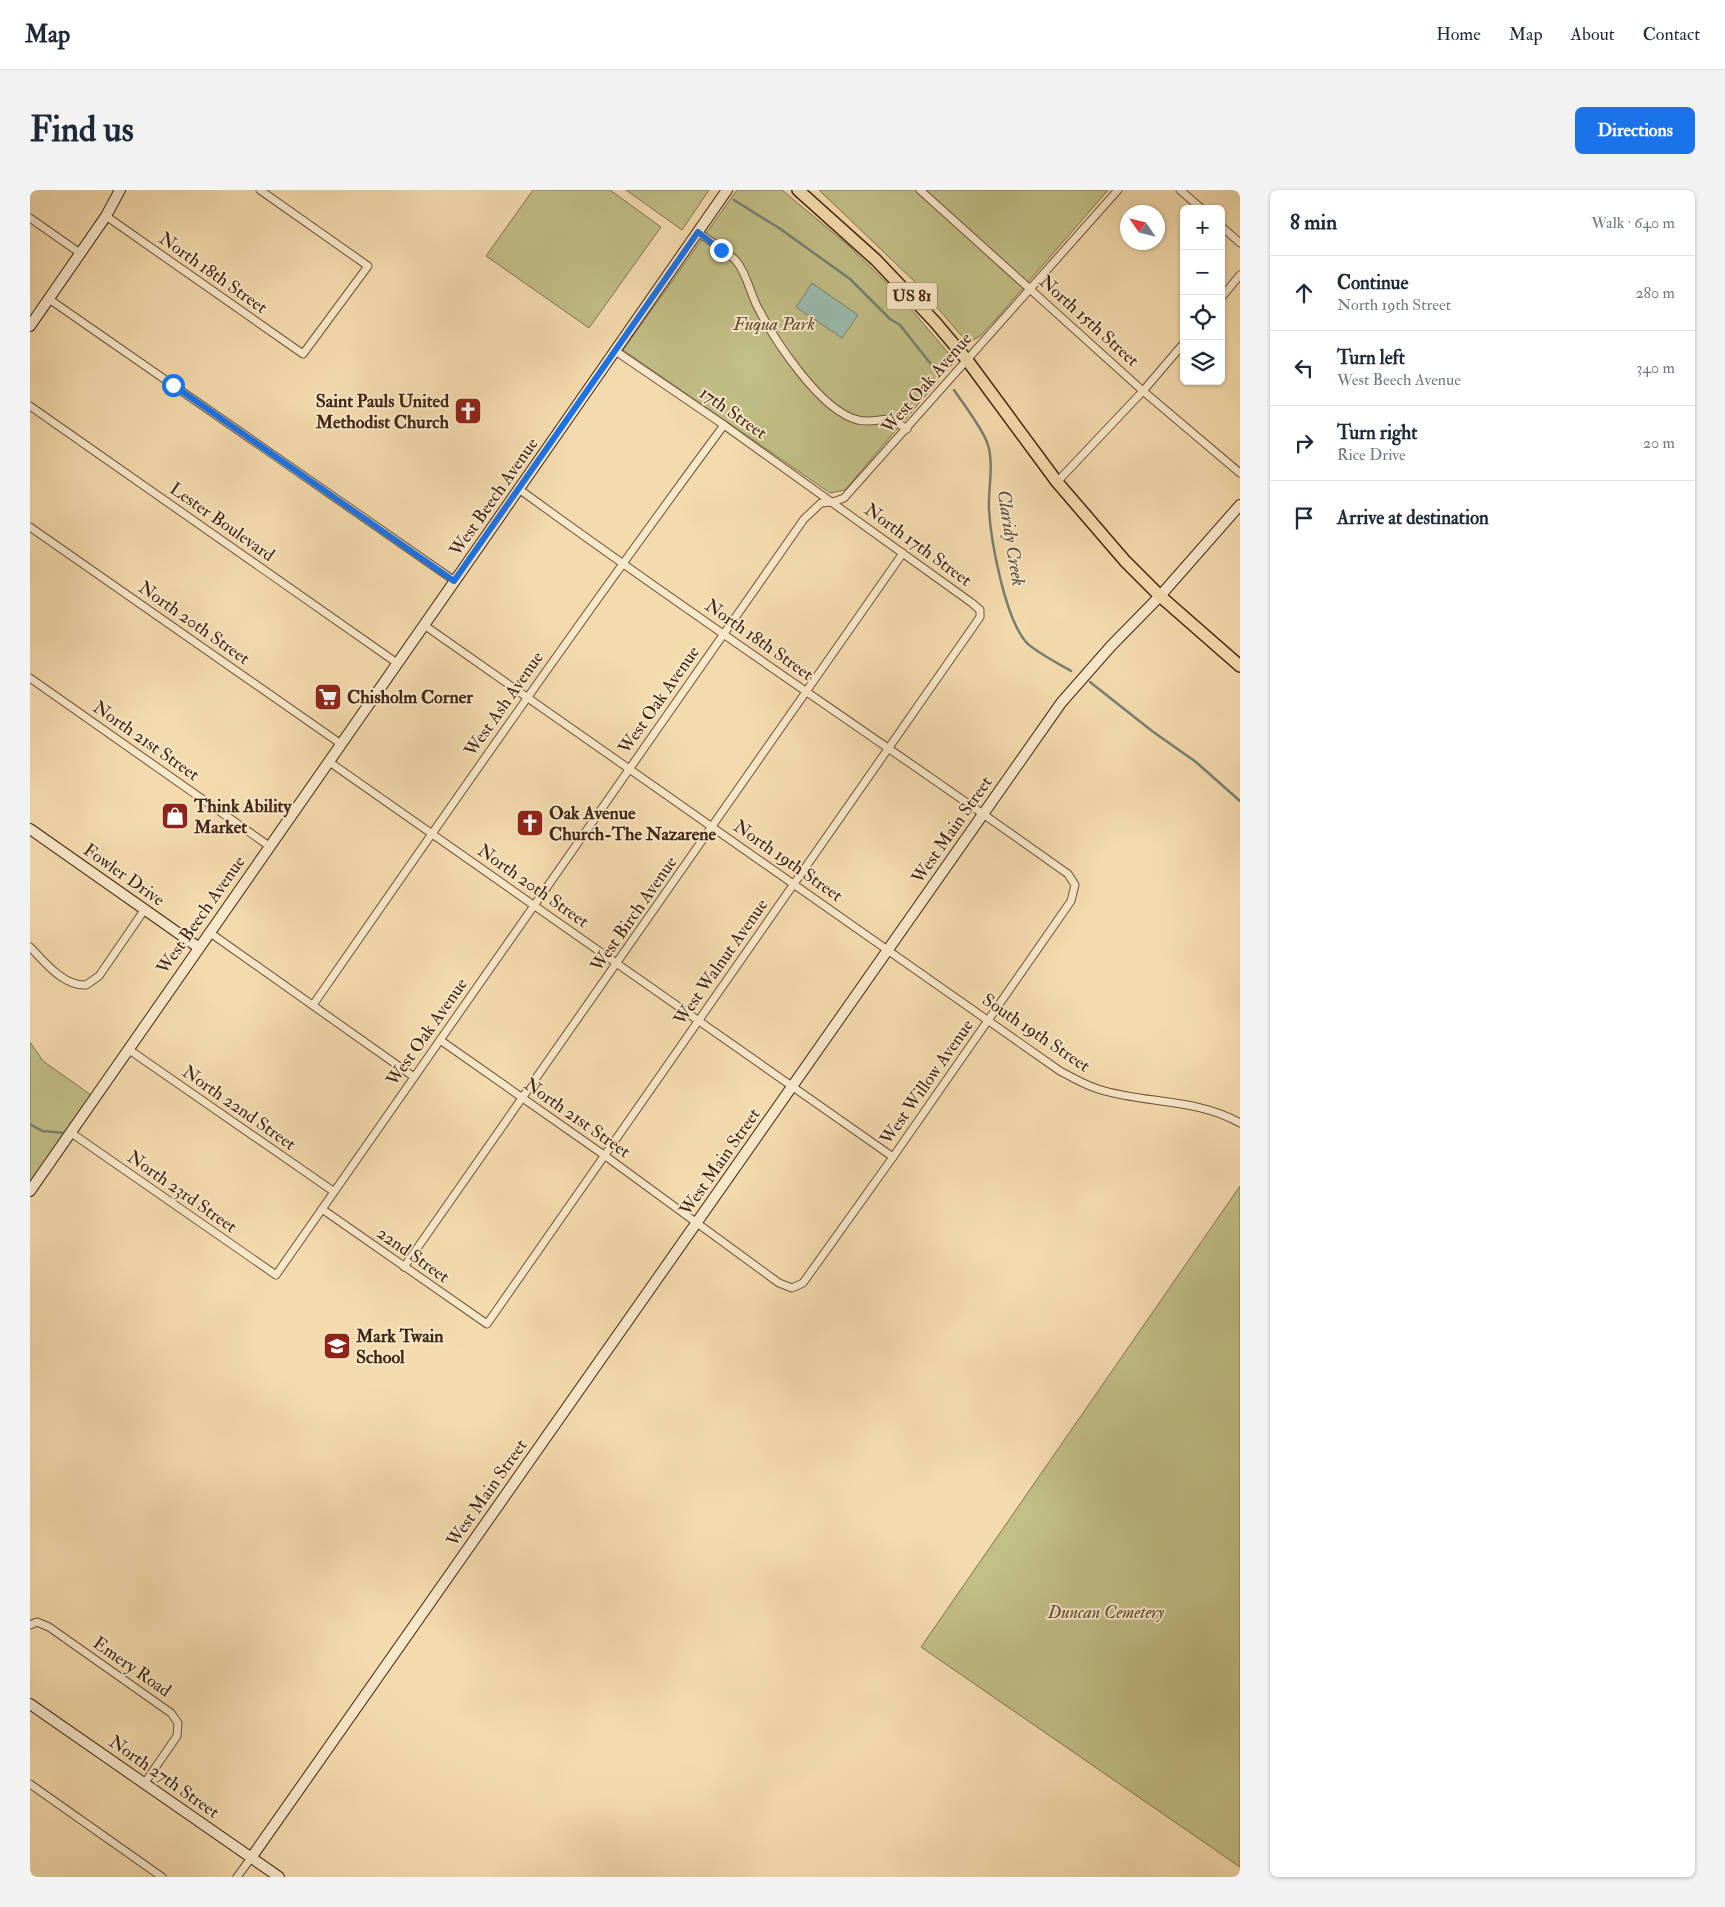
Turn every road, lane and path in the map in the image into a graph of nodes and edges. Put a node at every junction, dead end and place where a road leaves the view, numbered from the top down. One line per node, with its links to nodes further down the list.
1 (120, 190): 9 (street)
2 (260, 190): 9 (street, North 18th Street)
3 (727, 190): 12 (street, West Beech Avenue)
4 (798, 190): 22 (main road, US 81)
5 (920, 190): 16 (street, North 15th Street)
6 (1118, 190): 16 (street, West Oak Avenue)
7 (1180, 190): 8 (street)
8 (1197, 205)
9 (106, 216): 14 (street)
10 (30, 218): 14 (street)
11 (1225, 230): 13 (street)
12 (698, 232): 21 (street, West Beech Avenue); 26 (street)
13 (1240, 243)
14 (80, 253): 18 (street)
15 (1240, 275): 17 (street)
16 (1030, 288): 22 (street, West Oak Avenue); 23 (street, North 15th Street)
17 (1223, 295)
18 (49, 299): 19 (street); 35 (street)
19 (30, 326)
20 (1180, 348): 23 (street)
21 (614, 350): 25 (street, 17th Street); 29 (street, West Beech Avenue)
22 (967, 360): 26 (street, West Oak Avenue); 28 (main road, US 81)
23 (1143, 391): 27 (street, North 15th Street); 28 (street)
24 (30, 406): 40 (street, Lester Boulevard)
25 (724, 425): 30 (street, 17th Street); 34 (street, West Ash Avenue)
26 (906, 429): 30 (street, West Oak Avenue)
27 (1240, 472)
28 (1057, 482): 36 (main road, US 81)
29 (519, 489): 34 (street, North 18th Street); 35 (street, West Beech Avenue)
30 (833, 502): 33 (street, North 17th Street); 39 (street, West Oak Avenue)
31 (1240, 505): 36 (street, West Main Street)
32 (30, 526): 45 (street, North 20th Street)
33 (903, 553): 37 (street, North 17th Street); 43 (street, West Birch Avenue)
34 (622, 564): 39 (street, North 18th Street); 44 (street, West Ash Avenue)
35 (454, 581): 38 (street, West Beech Avenue)
36 (1160, 596): 41 (main road, US 81); 49 (street, West Main Street)
37 (980, 617): 46 (street, West Walnut Avenue)
38 (424, 625): 40 (street, West Beech Avenue); 44 (street, North 19th Street)
39 (724, 633): 43 (street, North 18th Street); 48 (street, West Oak Avenue)
40 (397, 664): 45 (street, West Beech Avenue)
41 (1240, 666)
42 (30, 678): 53 (street, North 21st Street)
43 (806, 691): 46 (street, North 18th Street); 50 (street, West Birch Avenue)
44 (527, 698): 48 (street, North 19th Street); 52 (street, West Ash Avenue)
45 (341, 744): 47 (street, West Beech Avenue)
46 (888, 748): 49 (street, North 18th Street); 54 (street, West Walnut Avenue)
47 (328, 761): 52 (street, North 20th Street); 53 (street, West Beech Avenue)
48 (628, 769): 50 (street, North 19th Street); 56 (street, West Oak Avenue)
49 (983, 813): 55 (street, North 18th Street); 61 (street, West Main Street)
50 (713, 828): 54 (street, North 19th Street); 62 (street, West Birch Avenue)
51 (30, 829): 57 (street, Fowler Drive)
52 (431, 834): 56 (street, North 20th Street); 63 (street, West Ash Avenue)
53 (269, 846): 58 (street, West Beech Avenue)
54 (792, 884): 61 (street, North 19th Street); 64 (street, West Walnut Avenue)
55 (1075, 885): 65 (street, West Willow Avenue)
56 (534, 904): 62 (street, North 20th Street); 66 (street, West Oak Avenue)
57 (145, 909): 59 (street); 60 (street, Fowler Drive)
58 (209, 932): 60 (street, West Beech Avenue); 63 (street)
59 (30, 947)
60 (198, 947): 67 (street, West Beech Avenue)
61 (889, 950): 65 (street, South 19th Street); 69 (street, West Main Street)
62 (618, 963): 64 (street, North 20th Street); 70 (street, West Birch Avenue)
63 (313, 1005): 68 (street)
64 (699, 1020): 69 (street, North 20th Street); 73 (street, West Walnut Avenue)
65 (989, 1020): 71 (street, South 19th Street); 74 (street, West Willow Avenue)
66 (440, 1040): 68 (street, West Oak Avenue); 70 (street, North 21st Street)
67 (128, 1049): 72 (street, West Beech Avenue); 76 (street, North 22nd Street)
68 (414, 1077): 76 (street, West Oak Avenue)
69 (793, 1086): 74 (street, North 20th Street); 78 (street, West Main Street)
70 (523, 1099): 73 (street, North 21st Street); 79 (street, West Birch Avenue)
71 (1240, 1123)
72 (70, 1132): 75 (street, West Beech Avenue); 80 (street, North 23rd Street)
73 (604, 1155): 78 (street, North 21st Street); 82 (street, West Walnut Avenue)
74 (893, 1157): 81 (street, West Willow Avenue)
75 (30, 1191)
76 (333, 1191): 77 (street, West Oak Avenue)
77 (322, 1209): 79 (street, 22nd Street); 80 (street, West Oak Avenue)
78 (697, 1222): 81 (street, North 21st Street); 87 (street, West Main Street)
79 (404, 1267): 82 (street, 22nd Street)
80 (276, 1275)
81 (792, 1288)
82 (487, 1324)
83 (30, 1625): 86 (street, Emery Road)
84 (30, 1704): 86 (street, North 27th Street)
85 (30, 1784): 88 (street)
86 (144, 1784): 87 (street, North 27th Street)
87 (251, 1858): 89 (street); 90 (street, North 27th Street)
88 (162, 1877)
89 (238, 1877)
90 (279, 1877)

